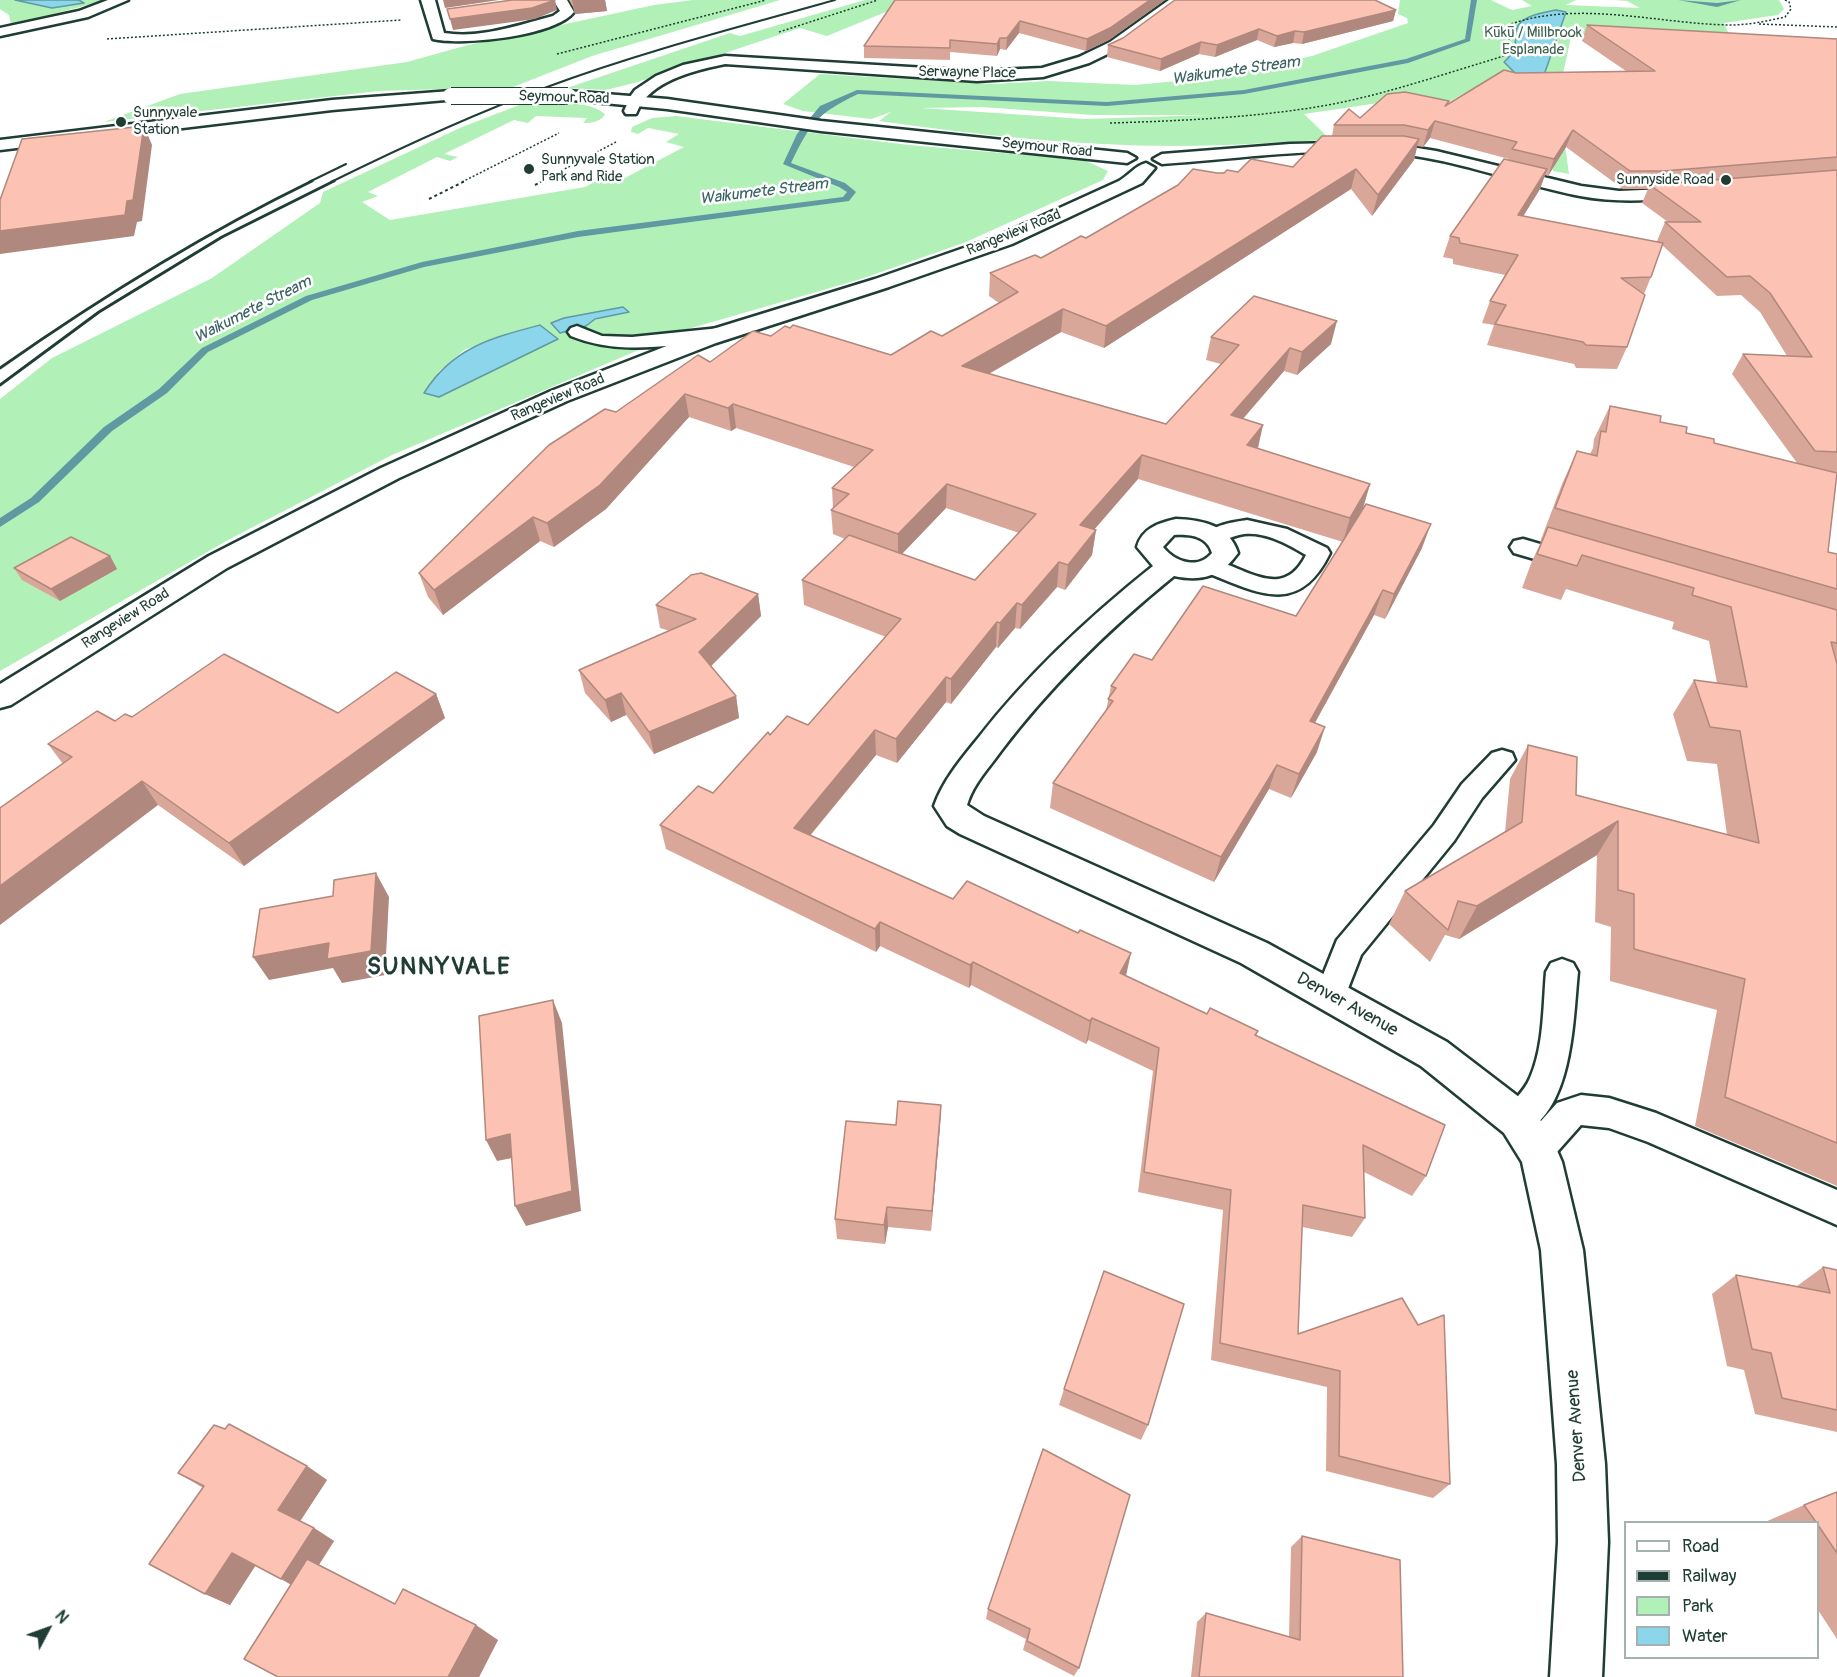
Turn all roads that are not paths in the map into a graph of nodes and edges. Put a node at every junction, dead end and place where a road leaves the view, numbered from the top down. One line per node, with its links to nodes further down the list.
1 (121, 0): 7 (street)
2 (428, 0): 6 (street)
3 (560, 0): 6 (street)
4 (1178, 0): 8 (street, Serwayne Place)
5 (451, 14): 6 (street)
6 (432, 16)
7 (0, 32)
8 (633, 106): 9 (street, Seymour Road, bridge); 10 (street, Seymour Road)
9 (0, 144)
10 (1145, 162): 11 (street, Seymour Road); 13 (street, Rangeview Road)
11 (1701, 192)
12 (577, 332): 13 (lane)
13 (720, 334): 19 (street, Rangeview Road)
14 (1215, 536): 16 (street); 17 (street); 17 (lane)
15 (1522, 547): 18 (street)
16 (1170, 566): 17 (street); 22 (street, Denver Avenue)
17 (1213, 567)
18 (1601, 570)
19 (0, 698)
20 (1502, 759): 22 (lane)
21 (1562, 972): 23 (lane)
22 (1331, 995): 23 (street, Denver Avenue)
23 (1528, 1135): 24 (lane); 25 (street, Denver Avenue)
24 (1837, 1208)
25 (1576, 1677)

